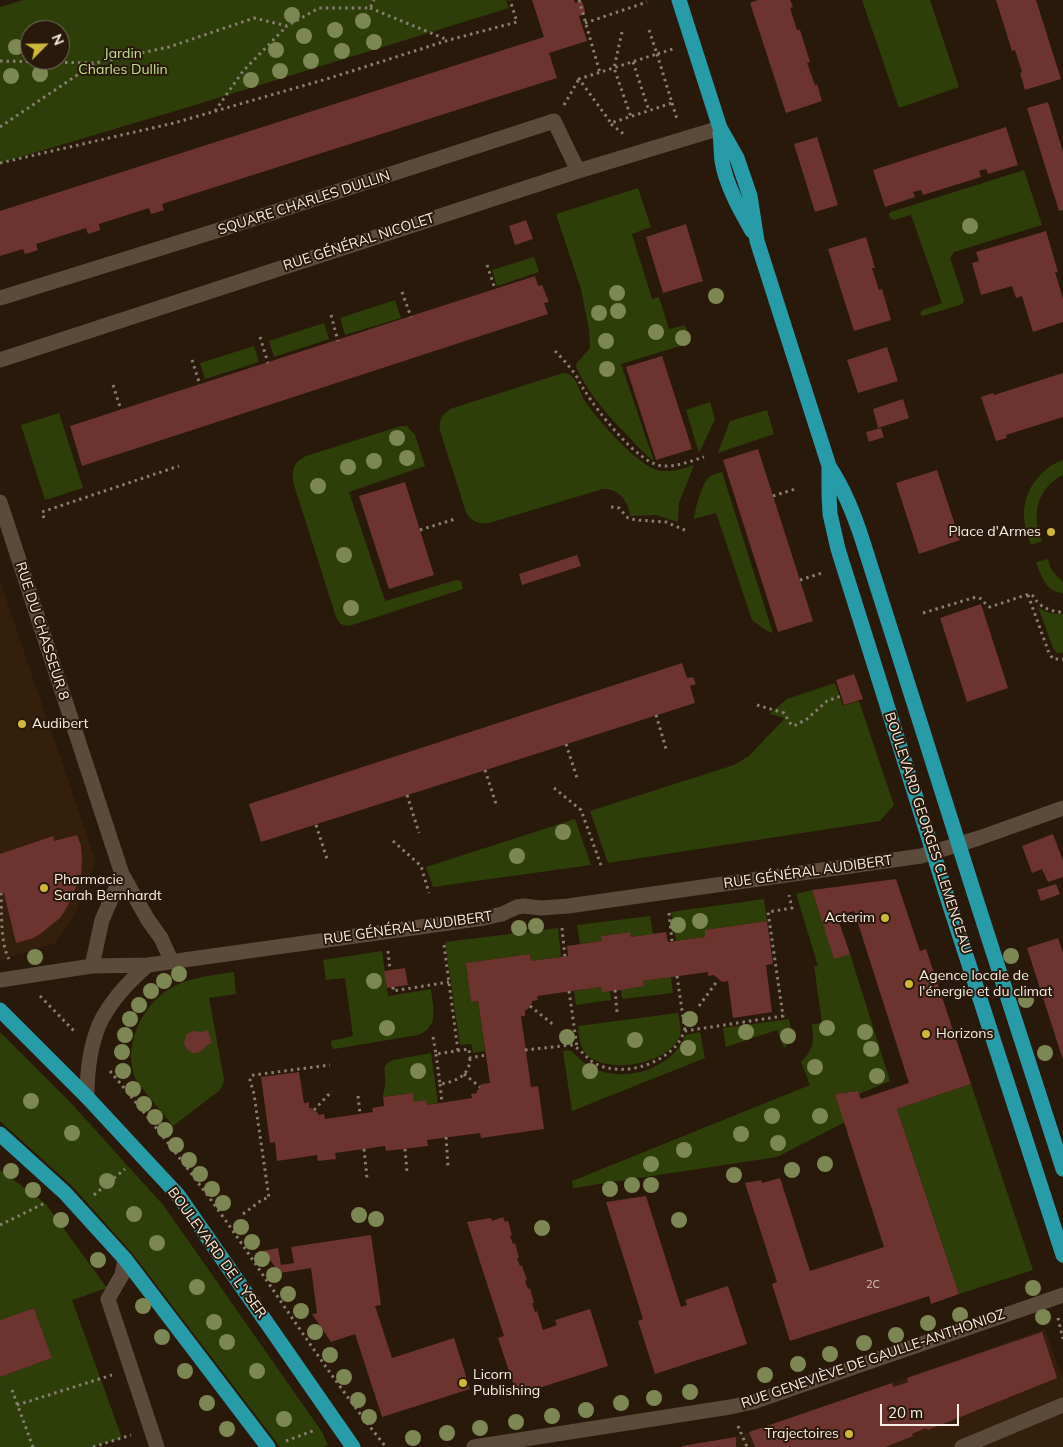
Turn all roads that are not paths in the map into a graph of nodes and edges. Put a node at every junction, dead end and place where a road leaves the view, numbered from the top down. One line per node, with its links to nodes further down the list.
1 (679, 0): 2 (main road, BOULEVARD GEORGES CLEMENCEAU)
2 (720, 128): 3 (street, RUE GÉNÉRAL NICOLET); 6 (main road, BOULEVARD GEORGES CLEMENCEAU)
3 (578, 171): 4 (street, SQUARE CHARLES DULLIN); 5 (street, RUE GÉNÉRAL NICOLET)
4 (0, 298)
5 (0, 360)
6 (830, 466): 9 (main road, BOULEVARD GEORGES CLEMENCEAU); 10 (main road, BOULEVARD GEORGES CLEMENCEAU)
7 (0, 502): 11 (street, RUE DU CHASSEUR 8)
8 (1063, 808): 9 (street, RUE GÉNÉRAL AUDIBERT)
9 (959, 844): 10 (street, RUE GÉNÉRAL AUDIBERT); 19 (main road, BOULEVARD GEORGES CLEMENCEAU)
10 (933, 852): 12 (street, RUE GÉNÉRAL AUDIBERT); 20 (main road, BOULEVARD GEORGES CLEMENCEAU)
11 (122, 874): 12 (street, RUE DU CHASSEUR 8); 14 (street)
12 (172, 962): 13 (street, RUE GÉNÉRAL AUDIBERT)
13 (148, 965): 14 (street, RUE GÉNÉRAL AUDIBERT); 17 (street)
14 (92, 966): 15 (street, RUE GÉNÉRAL AUDIBERT)
15 (0, 980)
16 (0, 1010): 17 (main road, BOULEVARD DE L'YSER)
17 (87, 1096): 26 (main road, BOULEVARD DE L'YSER)
18 (0, 1134): 21 (main road)
19 (1063, 1168)
20 (1063, 1254)
21 (125, 1259): 24 (street); 25 (main road)
22 (1063, 1295): 27 (street, RUE GENEVIÈVE DE GAULLE-ANTHONIOZ)
23 (1063, 1405): 28 (street)
24 (157, 1447)
25 (268, 1447)
26 (353, 1447)
27 (474, 1447)
28 (962, 1447)

